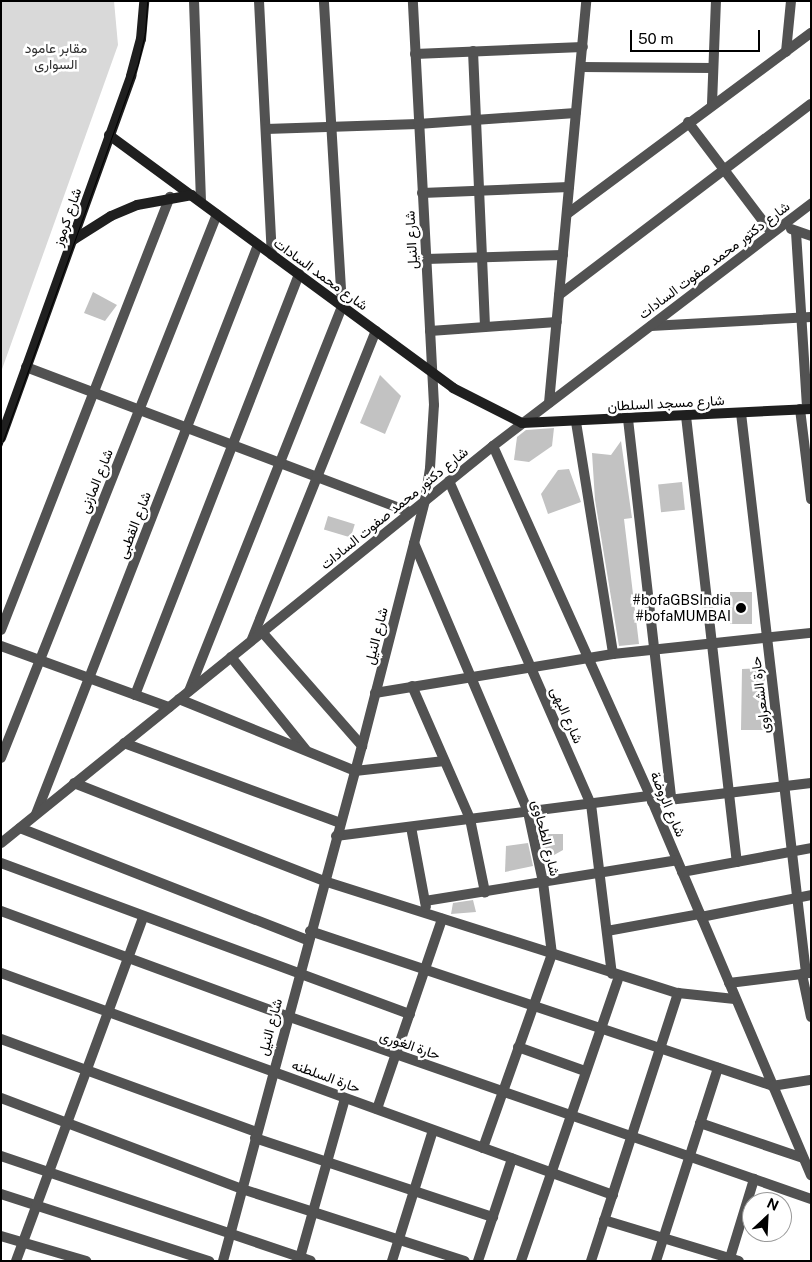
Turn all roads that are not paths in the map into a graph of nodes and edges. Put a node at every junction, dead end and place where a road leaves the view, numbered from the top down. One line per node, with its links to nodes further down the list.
1 (144, 1): 24 (main road, شارع كرموز)
2 (194, 1): 31 (street)
3 (259, 1): 23 (street)
4 (324, 1): 22 (street)
5 (412, 1): 13 (street, شارع النيل)
6 (586, 1): 10 (street)
7 (716, 1): 15 (street)
8 (791, 1): 12 (street)
9 (809, 38): 12 (street)
10 (582, 47): 11 (street); 14 (street)
11 (473, 52): 13 (street); 19 (street)
12 (786, 52): 16 (street)
13 (415, 54): 21 (street, شارع النيل)
14 (581, 67): 15 (street); 18 (street)
15 (713, 68): 16 (street)
16 (712, 104): 20 (street)
17 (811, 104): 25 (street)
18 (576, 114): 19 (street); 26 (street)
19 (477, 120): 21 (street); 27 (street)
20 (688, 122): 25 (street); 34 (street)
21 (418, 124): 22 (street); 28 (street, شارع النيل)
22 (331, 127): 23 (street); 47 (street)
23 (266, 128): 41 (street)
24 (109, 135): 29 (main road, شارع محمد السادات); 39 (main road, شارع كرموز)
25 (725, 168): 37 (street); 46 (street)
26 (570, 187): 27 (street); 34 (street)
27 (480, 191): 28 (street); 43 (street)
28 (422, 193): 44 (street, شارع النيل)
29 (192, 195): 30 (main road); 31 (main road, شارع محمد السادات)
30 (170, 197): 39 (main road); 56 (street)
31 (200, 202): 33 (main road, شارع محمد السادات)
32 (811, 204): 35 (street, شارع دكتور محمد صفوت السادات)
33 (217, 214): 40 (main road, شارع محمد السادات); 59 (street, شارع المازنى)
34 (567, 214): 42 (street)
35 (785, 224): 36 (street); 37 (street, شارع دكتور محمد صفوت السادات)
36 (796, 232): 38 (street); 48 (street)
37 (772, 234): 50 (street, شارع دكتور محمد صفوت السادات)
38 (811, 236)
39 (73, 240): 54 (main road, شارع كرموز)
40 (258, 244): 41 (main road, شارع محمد السادات); 65 (street, شارع القطبى)
41 (272, 255): 45 (main road, شارع محمد السادات)
42 (563, 255): 43 (street); 46 (street)
43 (482, 257): 44 (street); 51 (street)
44 (426, 259): 53 (street, شارع النيل)
45 (298, 274): 47 (main road, شارع محمد السادات); 67 (street)
46 (559, 295): 49 (street)
47 (342, 306): 52 (main road, شارع محمد السادات); 69 (street)
48 (806, 317): 50 (street); 58 (street)
49 (557, 322): 51 (street); 57 (street)
50 (650, 326): 57 (street, شارع دكتور محمد صفوت السادات)
51 (485, 327): 53 (street)
52 (376, 331): 55 (main road, شارع محمد السادات); 70 (street)
53 (430, 331): 55 (street, شارع النيل)
54 (26, 368): 56 (street); 66 (main road, شارع كرموز)
55 (432, 372): 64 (main road, شارع محمد السادات); 73 (street, شارع النيل)
56 (94, 393): 59 (street); 76 (street)
57 (549, 403): 64 (street, شارع دكتور محمد صفوت السادات)
58 (806, 409): 60 (main road, شارع مسجد السلطان); 72 (street)
59 (139, 410): 65 (street); 87 (street, شارع المازنى)
60 (741, 412): 61 (main road, شارع مسجد السلطان); 79 (street, حارة الشعراوى)
61 (686, 416): 62 (main road, شارع مسجد السلطان); 81 (street)
62 (628, 419): 63 (main road, شارع مسجد السلطان); 83 (street)
63 (576, 422): 64 (main road, شارع مسجد السلطان); 84 (street)
64 (522, 423): 68 (street, شارع دكتور محمد صفوت السادات)
65 (187, 428): 67 (street); 89 (street, شارع القطبى)
66 (1, 438)
67 (232, 445): 69 (street); 94 (street)
68 (493, 446): 71 (street, شارع دكتور محمد صفوت السادات); 86 (street, شارع الروضة)
69 (279, 463): 70 (street); 92 (street)
70 (317, 478): 74 (street); 80 (street)
71 (449, 481): 73 (street, شارع دكتور محمد صفوت السادات); 88 (street, شارع البهى)
72 (811, 499)
73 (425, 500): 74 (street, شارع دكتور محمد صفوت السادات); 75 (street, شارع النيل)
74 (409, 512): 77 (street, شارع دكتور محمد صفوت السادات)
75 (414, 543): 90 (street, شارع الطحاوى); 93 (street, شارع النيل)
76 (1, 630)
77 (262, 632): 80 (street, شارع دكتور محمد صفوت السادات); 98 (street)
78 (811, 633): 79 (street)
79 (768, 638): 81 (street); 105 (street, حارة الشعراوى)
80 (251, 641): 85 (street, شارع دكتور محمد صفوت السادات)
81 (712, 644): 83 (street); 106 (street)
82 (1, 646): 87 (street)
83 (654, 649): 84 (street); 108 (street)
84 (613, 654): 86 (street)
85 (231, 657): 92 (street, شارع دكتور محمد صفوت السادات); 99 (street)
86 (588, 659): 88 (street); 107 (street, شارع الروضة)
87 (40, 660): 89 (street); 100 (street, شارع المازنى)
88 (530, 668): 90 (street); 109 (street, شارع البهى)
89 (89, 678): 94 (street); 111 (street, شارع القطبى)
90 (469, 678): 91 (street); 110 (street, شارع الطحاوى)
91 (412, 686): 93 (street); 101 (street)
92 (189, 691): 95 (street, شارع دكتور محمد صفوت السادات)
93 (376, 693): 98 (street, شارع النيل)
94 (135, 695): 96 (street)
95 (179, 699): 96 (street, شارع دكتور محمد صفوت السادات); 99 (street)
96 (169, 707): 97 (street, شارع دكتور محمد صفوت السادات)
97 (124, 743): 103 (street, شارع دكتور محمد صفوت السادات); 113 (street)
98 (362, 746): 102 (street, شارع النيل)
99 (307, 751): 102 (street)
100 (1, 758)
101 (444, 761): 102 (street); 112 (street)
102 (355, 770): 113 (street, شارع النيل)
103 (74, 783): 111 (street, شارع دكتور محمد صفوت السادات); 125 (street)
104 (811, 783): 105 (street)
105 (785, 786): 106 (street); 119 (street, حارة الشعراوى)
106 (729, 792): 108 (street); 121 (street)
107 (651, 799): 108 (street); 109 (street); 120 (street, شارع الروضة)
108 (671, 799)
109 (591, 804): 110 (street); 123 (street, شارع البهى)
110 (528, 812): 112 (street); 126 (street, شارع الطحاوى)
111 (35, 815): 115 (street, شارع دكتور محمد صفوت السادات)
112 (470, 819): 114 (street); 127 (street)
113 (340, 822): 116 (street, شارع النيل)
114 (411, 827): 116 (street); 130 (street)
115 (20, 828): 117 (street, شارع دكتور محمد صفوت السادات); 137 (street)
116 (336, 836): 125 (street, شارع النيل)
117 (1, 842)
118 (811, 848): 119 (street)
119 (793, 852): 121 (street); 129 (street, حارة الشعراوى)
120 (677, 860): 123 (street); 124 (street, شارع الروضة)
121 (737, 862): 124 (street)
122 (1, 863): 134 (street)
123 (600, 872): 126 (street); 136 (street, شارع البهى)
124 (682, 872): 133 (street, شارع الروضة)
125 (324, 881): 132 (street); 137 (street, شارع النيل)
126 (542, 882): 127 (street); 138 (street, شارع الطحاوى)
127 (485, 892): 130 (street)
128 (811, 895): 129 (street)
129 (798, 898): 133 (street); 143 (street, حارة الشعراوى)
130 (425, 902): 132 (street)
131 (1, 911): 139 (street, حارة الغورى)
132 (427, 914): 135 (street)
133 (700, 915): 136 (street); 145 (street, شارع الروضة)
134 (144, 916): 139 (street); 142 (street)
135 (442, 919): 138 (street); 140 (street)
136 (607, 931): 144 (street, شارع البهى)
137 (309, 936): 140 (street); 142 (street, شارع النيل)
138 (552, 954): 144 (street); 148 (street, شارع الطحاوى)
139 (128, 959): 149 (street); 151 (street, حارة الغورى)
140 (425, 970): 148 (street); 150 (street)
141 (1, 972): 149 (street, حارة السلطنه)
142 (299, 973): 150 (street); 151 (street, شارع النيل)
143 (806, 973): 145 (street); 152 (street, حارة الشعراوى)
144 (615, 975): 146 (street); 153 (street, شارع البهى)
145 (729, 983): 147 (street, شارع الروضة)
146 (678, 993): 147 (street); 156 (street)
147 (735, 999): 163 (street, شارع الروضة)
148 (532, 1006): 153 (street); 155 (street, شارع الطحاوى)
149 (108, 1012): 159 (street); 161 (street, حارة السلطنه)
150 (410, 1014): 157 (street)
151 (287, 1016): 157 (street, حارة الغورى); 161 (street, شارع النيل)
152 (811, 1017)
153 (600, 1028): 156 (street); 160 (street, شارع البهى)
154 (1, 1039): 159 (street)
155 (518, 1047): 160 (street); 164 (street, شارع الطحاوى)
156 (661, 1049): 158 (street); 173 (street)
157 (396, 1054): 164 (street, حارة الغورى); 167 (street)
158 (718, 1068): 163 (street); 170 (street)
159 (87, 1071): 169 (street); 172 (street)
160 (585, 1071): 168 (street, شارع البهى)
161 (273, 1072): 166 (street, حارة السلطنه); 172 (street, شارع النيل)
162 (811, 1080): 163 (street)
163 (772, 1086): 179 (street, شارع الروضة)
164 (502, 1092): 168 (street, حارة الغورى); 174 (street, شارع الطحاوى)
165 (1, 1098): 169 (street)
166 (345, 1098): 167 (street, حارة السلطنه); 178 (street)
167 (377, 1110): 171 (street, حارة السلطنه)
168 (570, 1115): 173 (street, حارة الغورى); 180 (street, شارع البهى)
169 (67, 1123): 181 (street); 183 (street)
170 (700, 1123): 176 (street); 179 (street)
171 (432, 1130): 174 (street, حارة السلطنه); 184 (street)
172 (256, 1135): 178 (street); 183 (street, شارع النيل)
173 (632, 1137): 176 (street, حارة الغورى); 186 (street)
174 (483, 1148): 177 (street, حارة السلطنه)
175 (1, 1156): 181 (street)
176 (689, 1157): 182 (street, حارة الغورى); 194 (street)
177 (512, 1158): 180 (street, حارة السلطنه); 190 (street)
178 (327, 1162): 184 (street); 189 (street)
179 (808, 1166)
180 (549, 1172): 186 (street, حارة السلطنه); 206 (street, شارع البهى)
181 (49, 1173): 188 (street); 192 (street)
182 (754, 1179): 187 (street, حارة الغورى); 199 (street)
183 (242, 1189): 189 (street); 192 (street, شارع النيل)
184 (414, 1191): 190 (street); 195 (street)
185 (1, 1194): 188 (street)
186 (613, 1194): 191 (street)
187 (811, 1199)
188 (36, 1205): 196 (street); 202 (street)
189 (313, 1212): 195 (street); 197 (street)
190 (493, 1217): 205 (street)
191 (604, 1220): 194 (street); 207 (street)
192 (230, 1234): 197 (street); 203 (street, شارع النيل)
193 (1, 1236): 196 (street)
194 (663, 1238): 199 (street); 208 (street)
195 (399, 1239): 198 (street); 204 (street)
196 (23, 1242): 200 (street); 201 (street)
197 (304, 1260)
198 (462, 1260)
199 (732, 1260)
200 (16, 1261)
201 (86, 1261)
202 (210, 1261)
203 (223, 1261)
204 (392, 1261)
205 (478, 1261)
206 (521, 1261)
207 (591, 1261)
208 (656, 1261)

